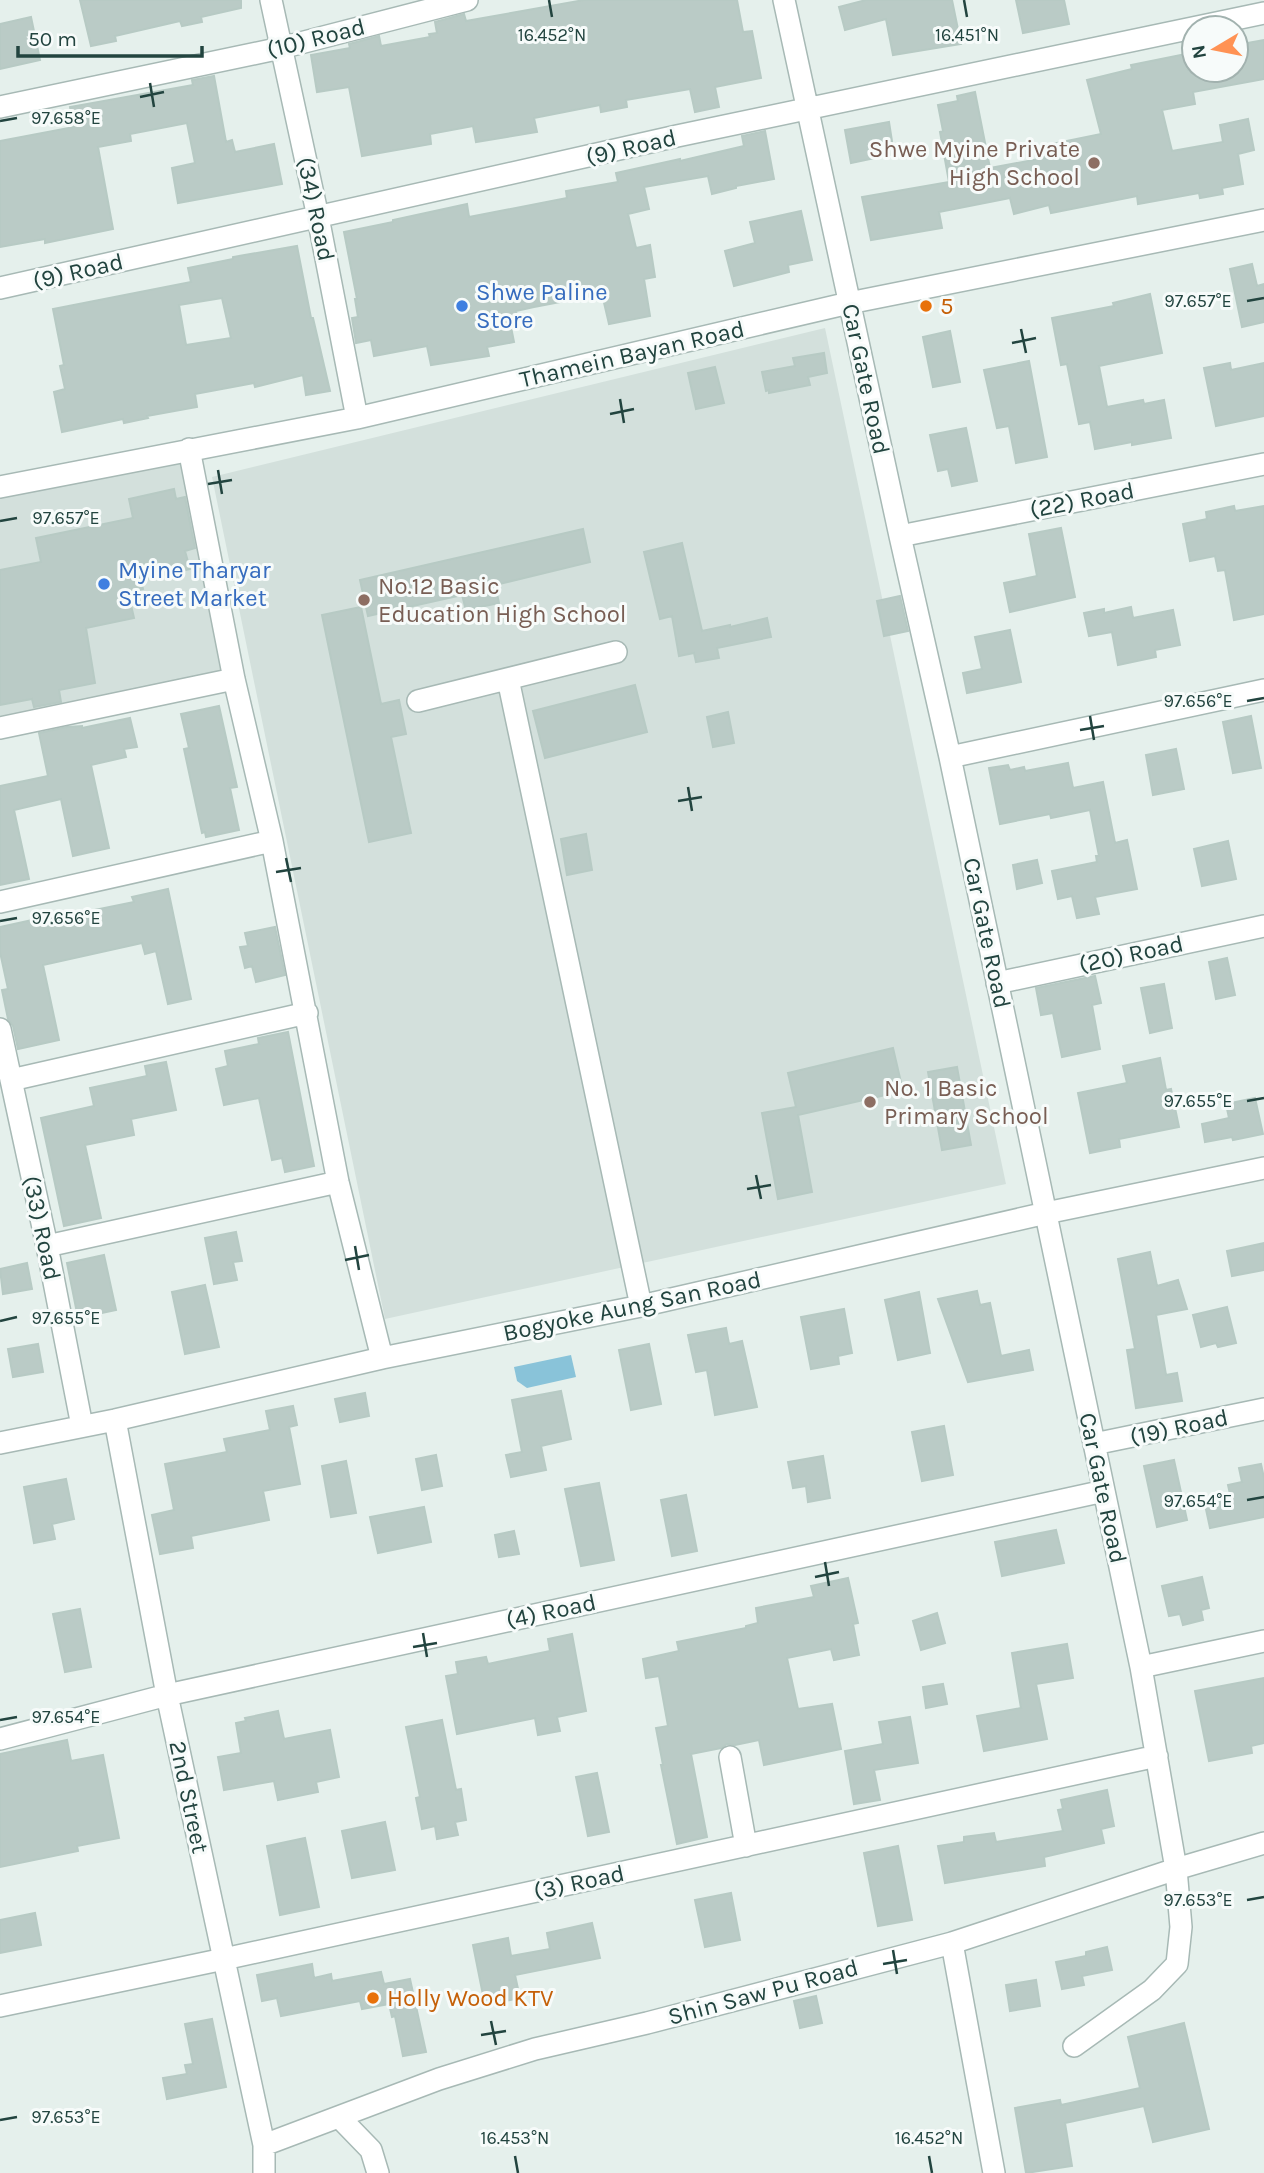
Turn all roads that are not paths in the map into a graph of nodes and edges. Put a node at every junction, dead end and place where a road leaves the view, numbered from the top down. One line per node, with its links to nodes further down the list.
1 (271, 0): 5 (street, (34) Road)
2 (467, 0): 5 (street, (10) Road)
3 (784, 0): 7 (street, Car Gate Road)
4 (1264, 13): 7 (street, (9) Road)
5 (281, 48): 6 (street, (10) Road); 8 (street, (34) Road)
6 (0, 107)
7 (809, 108): 8 (street, (9) Road); 11 (street, Car Gate Road)
8 (318, 217): 10 (street, (9) Road); 12 (street, (34) Road)
9 (1264, 220): 11 (street, Thamein Bayan Road)
10 (0, 288)
11 (849, 303): 12 (street, Thamein Bayan Road); 16 (street, Car Gate Road)
12 (357, 418): 13 (street, Thamein Bayan Road)
13 (190, 449): 15 (street, Thamein Bayan Road); 18 (street)
14 (1264, 464): 16 (street, (22) Road)
15 (0, 487)
16 (900, 536): 23 (street, Car Gate Road)
17 (616, 652): 19 (street)
18 (234, 679): 22 (street); 24 (street)
19 (508, 679): 21 (street); 35 (street)
20 (1264, 690): 23 (street)
21 (418, 701)
22 (0, 728)
23 (950, 757): 27 (street, Car Gate Road)
24 (272, 841): 25 (street); 28 (street)
25 (0, 902)
26 (1264, 926): 27 (street, (20) Road)
27 (997, 983): 33 (street, Car Gate Road)
28 (307, 1013): 30 (street); 32 (street)
29 (0, 1029): 30 (street, (33) Road)
30 (11, 1080): 34 (street, (33) Road)
31 (1264, 1168): 33 (street, Bogyoke Aung San Road)
32 (338, 1182): 34 (street); 36 (street)
33 (1046, 1213): 35 (street, Bogyoke Aung San Road); 41 (street, Car Gate Road)
34 (47, 1245): 39 (street, (33) Road)
35 (641, 1306): 36 (street, Bogyoke Aung San Road)
36 (382, 1358): 38 (street, Bogyoke Aung San Road)
37 (1264, 1409): 41 (street, (19) Road)
38 (115, 1420): 39 (street, Bogyoke Aung San Road); 45 (street, 2nd Street)
39 (82, 1426): 40 (street, Bogyoke Aung San Road)
40 (0, 1443)
41 (1094, 1444): 42 (street, Car Gate Road)
42 (1104, 1491): 44 (street, Car Gate Road); 45 (street, (4) Road)
43 (1264, 1641): 44 (street)
44 (1141, 1667): 47 (street, Car Gate Road)
45 (167, 1695): 46 (street, (4) Road); 53 (street, 2nd Street)
46 (0, 1739)
47 (1157, 1756): 50 (street, (3) Road); 51 (street, Car Gate Road)
48 (730, 1757): 50 (street)
49 (1264, 1843): 51 (street, Shin Saw Pu Road)
50 (746, 1846): 53 (street, (3) Road)
51 (1176, 1869): 52 (street, Shin Saw Pu Road); 55 (street, Car Gate Road)
52 (952, 1943): 56 (street, Shin Saw Pu Road); 60 (street)
53 (224, 1959): 54 (street, (3) Road); 57 (street, 2nd Street)
54 (0, 2006)
55 (1074, 2046)
56 (339, 2117): 57 (street, Shin Saw Pu Road); 59 (street)
57 (264, 2146): 58 (street, 2nd Street)
58 (264, 2173)
59 (378, 2173)
60 (994, 2173)

